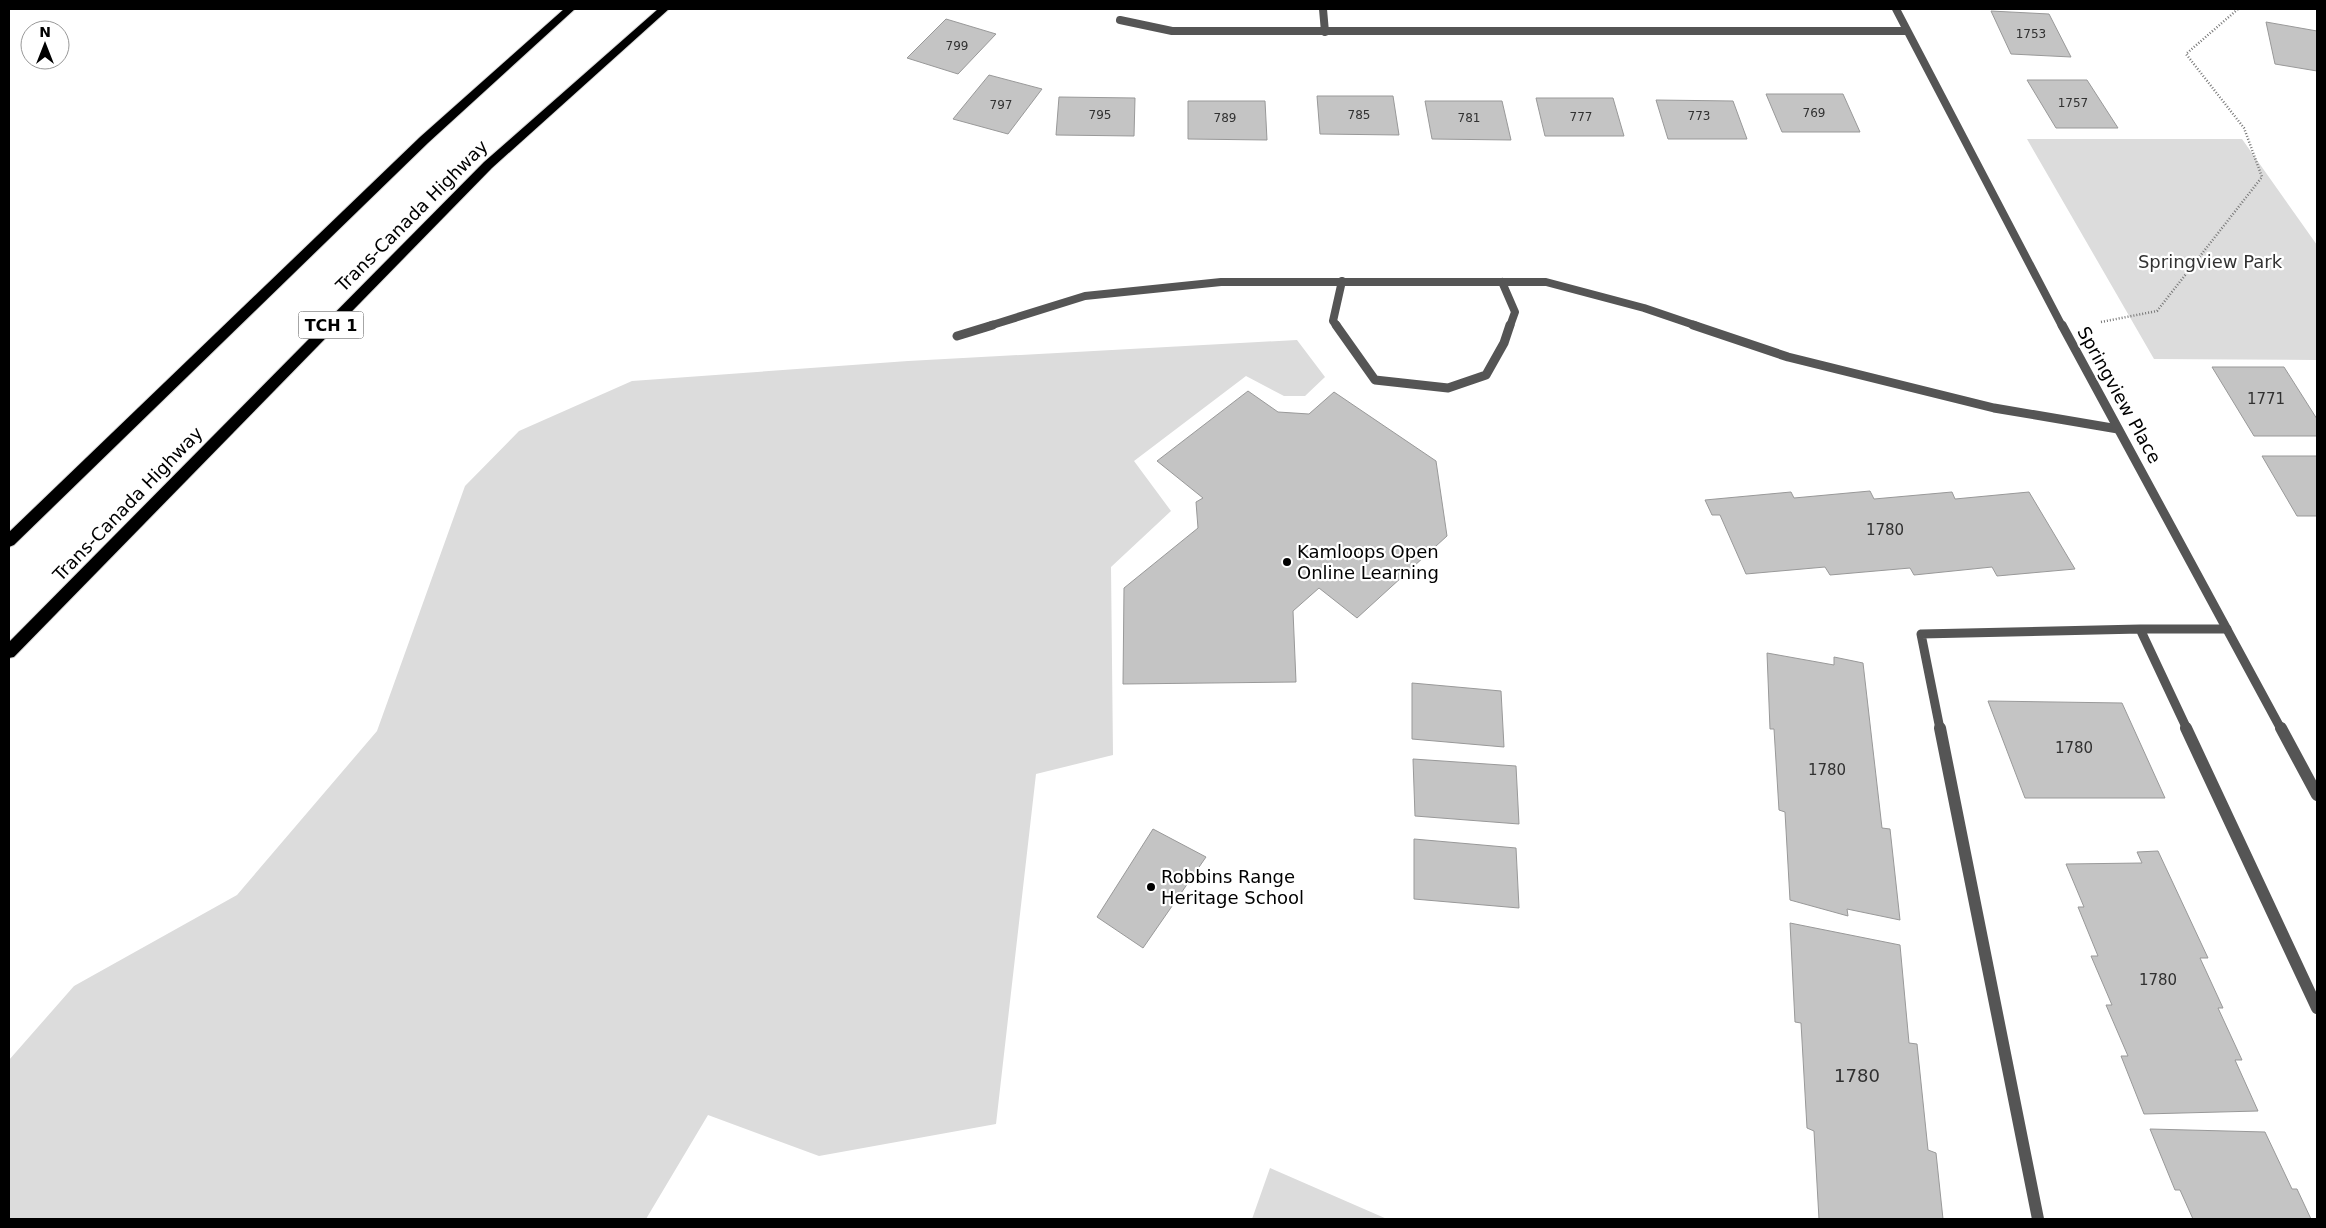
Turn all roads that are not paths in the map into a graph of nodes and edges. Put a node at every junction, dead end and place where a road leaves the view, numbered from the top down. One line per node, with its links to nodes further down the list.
1 (570, 9): 12 (highway)
2 (664, 9): 15 (highway, Trans-Canada Highway / TCH 1)
3 (1323, 9): 7 (street)
4 (1896, 9): 6 (street, Springview Place)
5 (1120, 20): 7 (street)
6 (1906, 31): 7 (street); 11 (street, Springview Place)
7 (1325, 32)
8 (1342, 281): 9 (street); 9 (street); 10 (street)
9 (1502, 282): 11 (street)
10 (957, 336)
11 (2118, 429): 13 (street, Springview Place)
12 (9, 541)
13 (2227, 628): 14 (street); 16 (street, Springview Place)
14 (2140, 629): 17 (street); 18 (street)
15 (9, 652)
16 (2317, 795)
17 (2317, 1008)
18 (2038, 1219)

